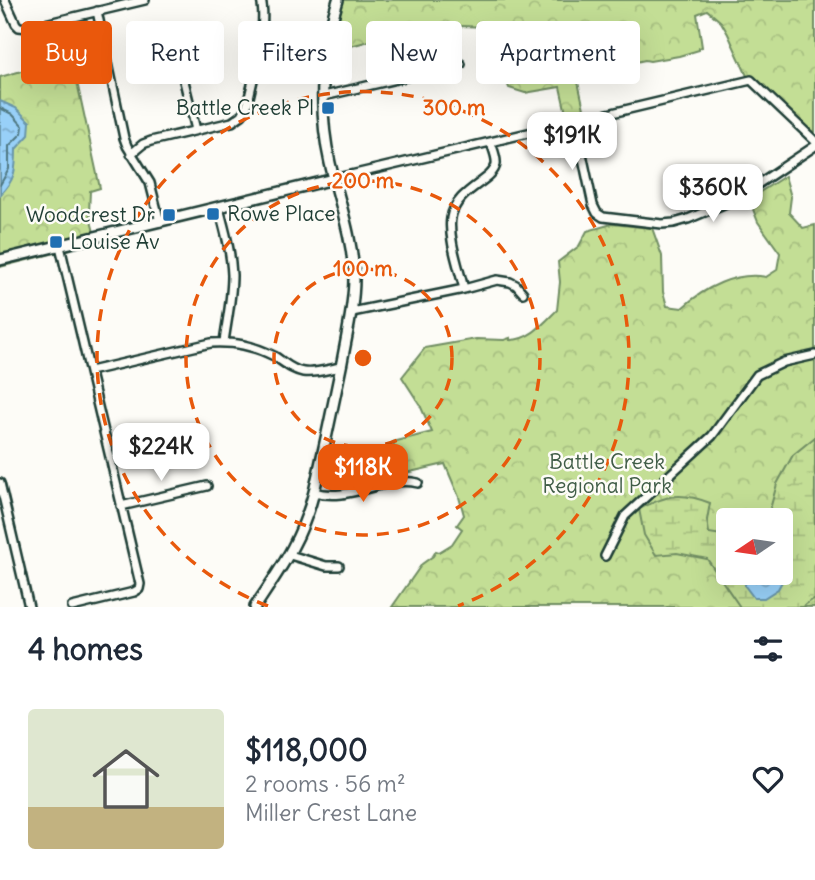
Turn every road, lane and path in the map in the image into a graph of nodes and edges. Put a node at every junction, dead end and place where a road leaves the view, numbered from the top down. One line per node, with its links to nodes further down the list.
1 (5, 0): 5 (street)
2 (145, 0): 5 (street)
3 (261, 0): 6 (street)
4 (338, 0): 7 (street)
5 (97, 12): 18 (street)
6 (262, 21)
7 (333, 21)
8 (185, 84): 14 (street)
9 (251, 84): 14 (street)
10 (324, 84): 12 (street)
11 (375, 84): 12 (street)
12 (324, 96): 19 (street)
13 (575, 121): 15 (street); 16 (street); 17 (street)
14 (196, 130): 18 (street)
15 (815, 141)
16 (491, 142): 19 (street); 24 (street)
17 (815, 146)
18 (131, 154): 21 (street)
19 (334, 179): 20 (street); 26 (street)
20 (219, 208): 21 (street); 27 (street)
21 (160, 222): 22 (street)
22 (60, 246): 23 (street); 30 (street)
23 (0, 260)
24 (464, 289): 25 (street); 26 (street)
25 (523, 293)
26 (352, 312): 29 (street)
27 (224, 342): 29 (street); 30 (street)
28 (815, 355): 37 (street)
29 (341, 367): 34 (street)
30 (90, 371): 35 (street)
31 (0, 483): 39 (street)
32 (418, 483): 34 (street)
33 (207, 486): 35 (street)
34 (314, 492): 36 (street)
35 (121, 506): 40 (street)
36 (290, 555): 38 (street); 41 (street)
37 (605, 556)
38 (339, 566)
39 (29, 607)
40 (72, 607)
41 (255, 607)

